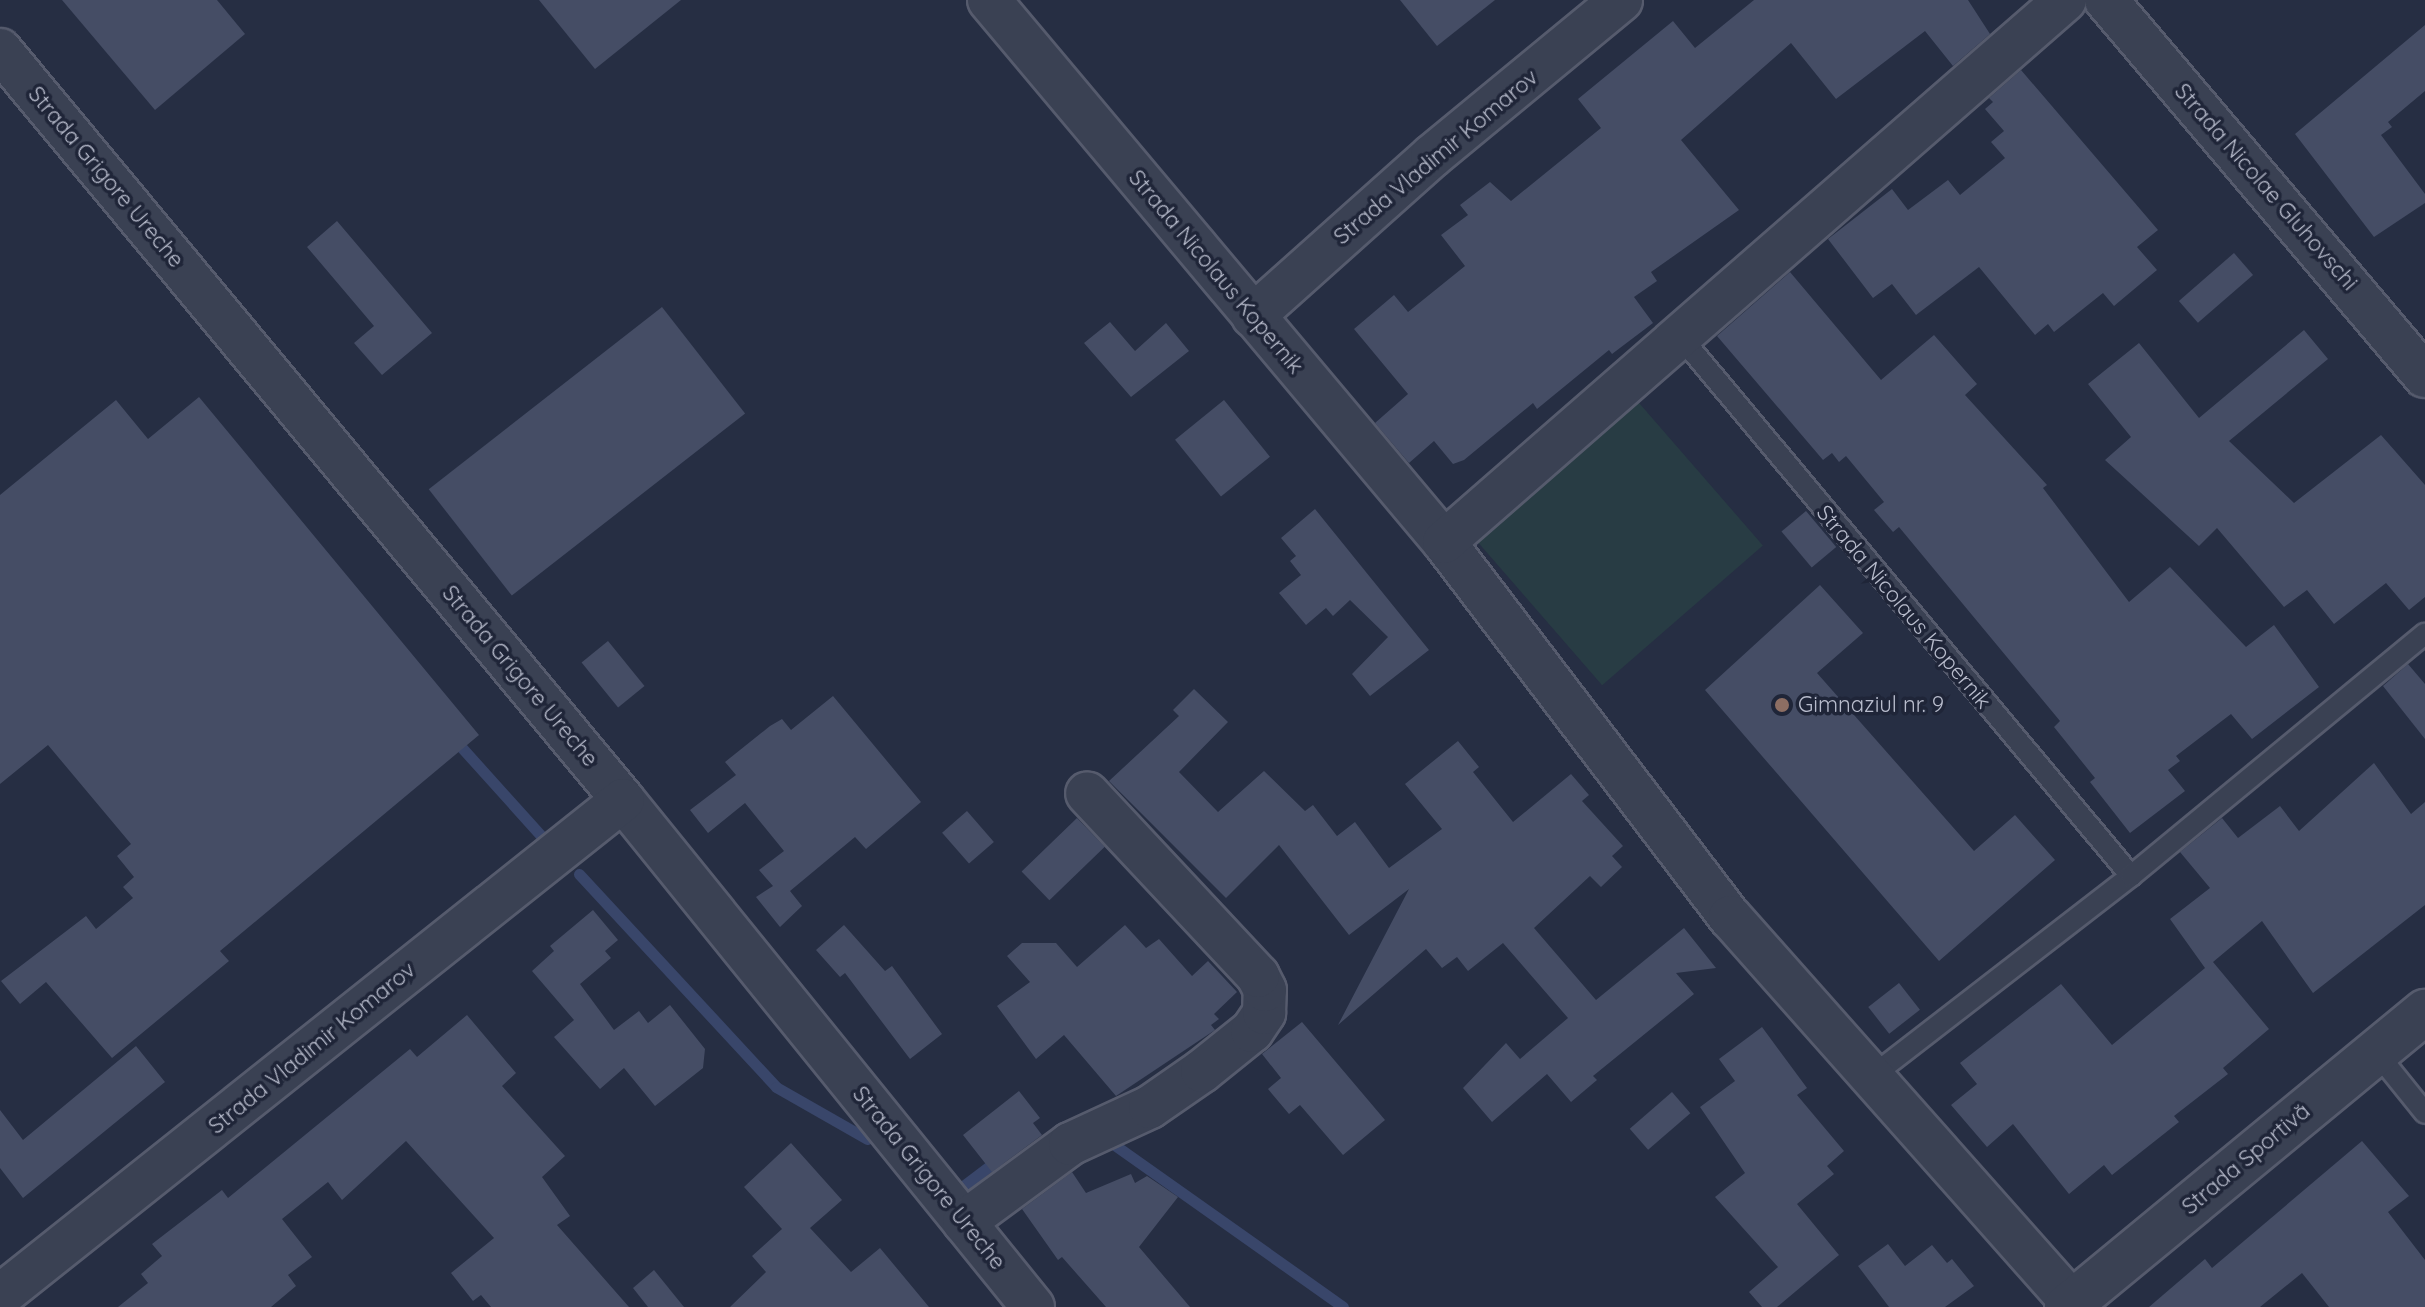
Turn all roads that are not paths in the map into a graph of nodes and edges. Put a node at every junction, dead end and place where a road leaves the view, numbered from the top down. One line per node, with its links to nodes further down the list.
1 (989, 0): 6 (street, Strada Nicolaus Kopernik)
2 (1621, 0): 6 (street, Strada Vladimir Komarov)
3 (2065, 0): 7 (street)
4 (2106, 0): 8 (street, Strada Nicolae Gluhovschi)
5 (0, 50): 12 (street, Strada Grigore Ureche)
6 (1253, 316): 9 (street, Strada Nicolaus Kopernik)
7 (1679, 335): 9 (street); 13 (lane, Strada Nicolaus Kopernik)
8 (2425, 376)
9 (1444, 542): 16 (street, Strada Nicolaus Kopernik)
10 (2425, 634): 13 (lane)
11 (1087, 793): 18 (street)
12 (623, 800): 18 (street, Strada Grigore Ureche); 19 (street, Strada Vladimir Komarov)
13 (2131, 876): 16 (lane)
14 (2425, 1012): 15 (street, Strada Sportivă)
15 (2376, 1052): 17 (lane); 20 (street, Strada Sportivă)
16 (1871, 1077): 20 (street, Strada Nicolaus Kopernik)
17 (2425, 1113)
18 (964, 1222): 21 (street, Strada Grigore Ureche)
19 (0, 1296)
20 (2072, 1306)
21 (1033, 1307)

